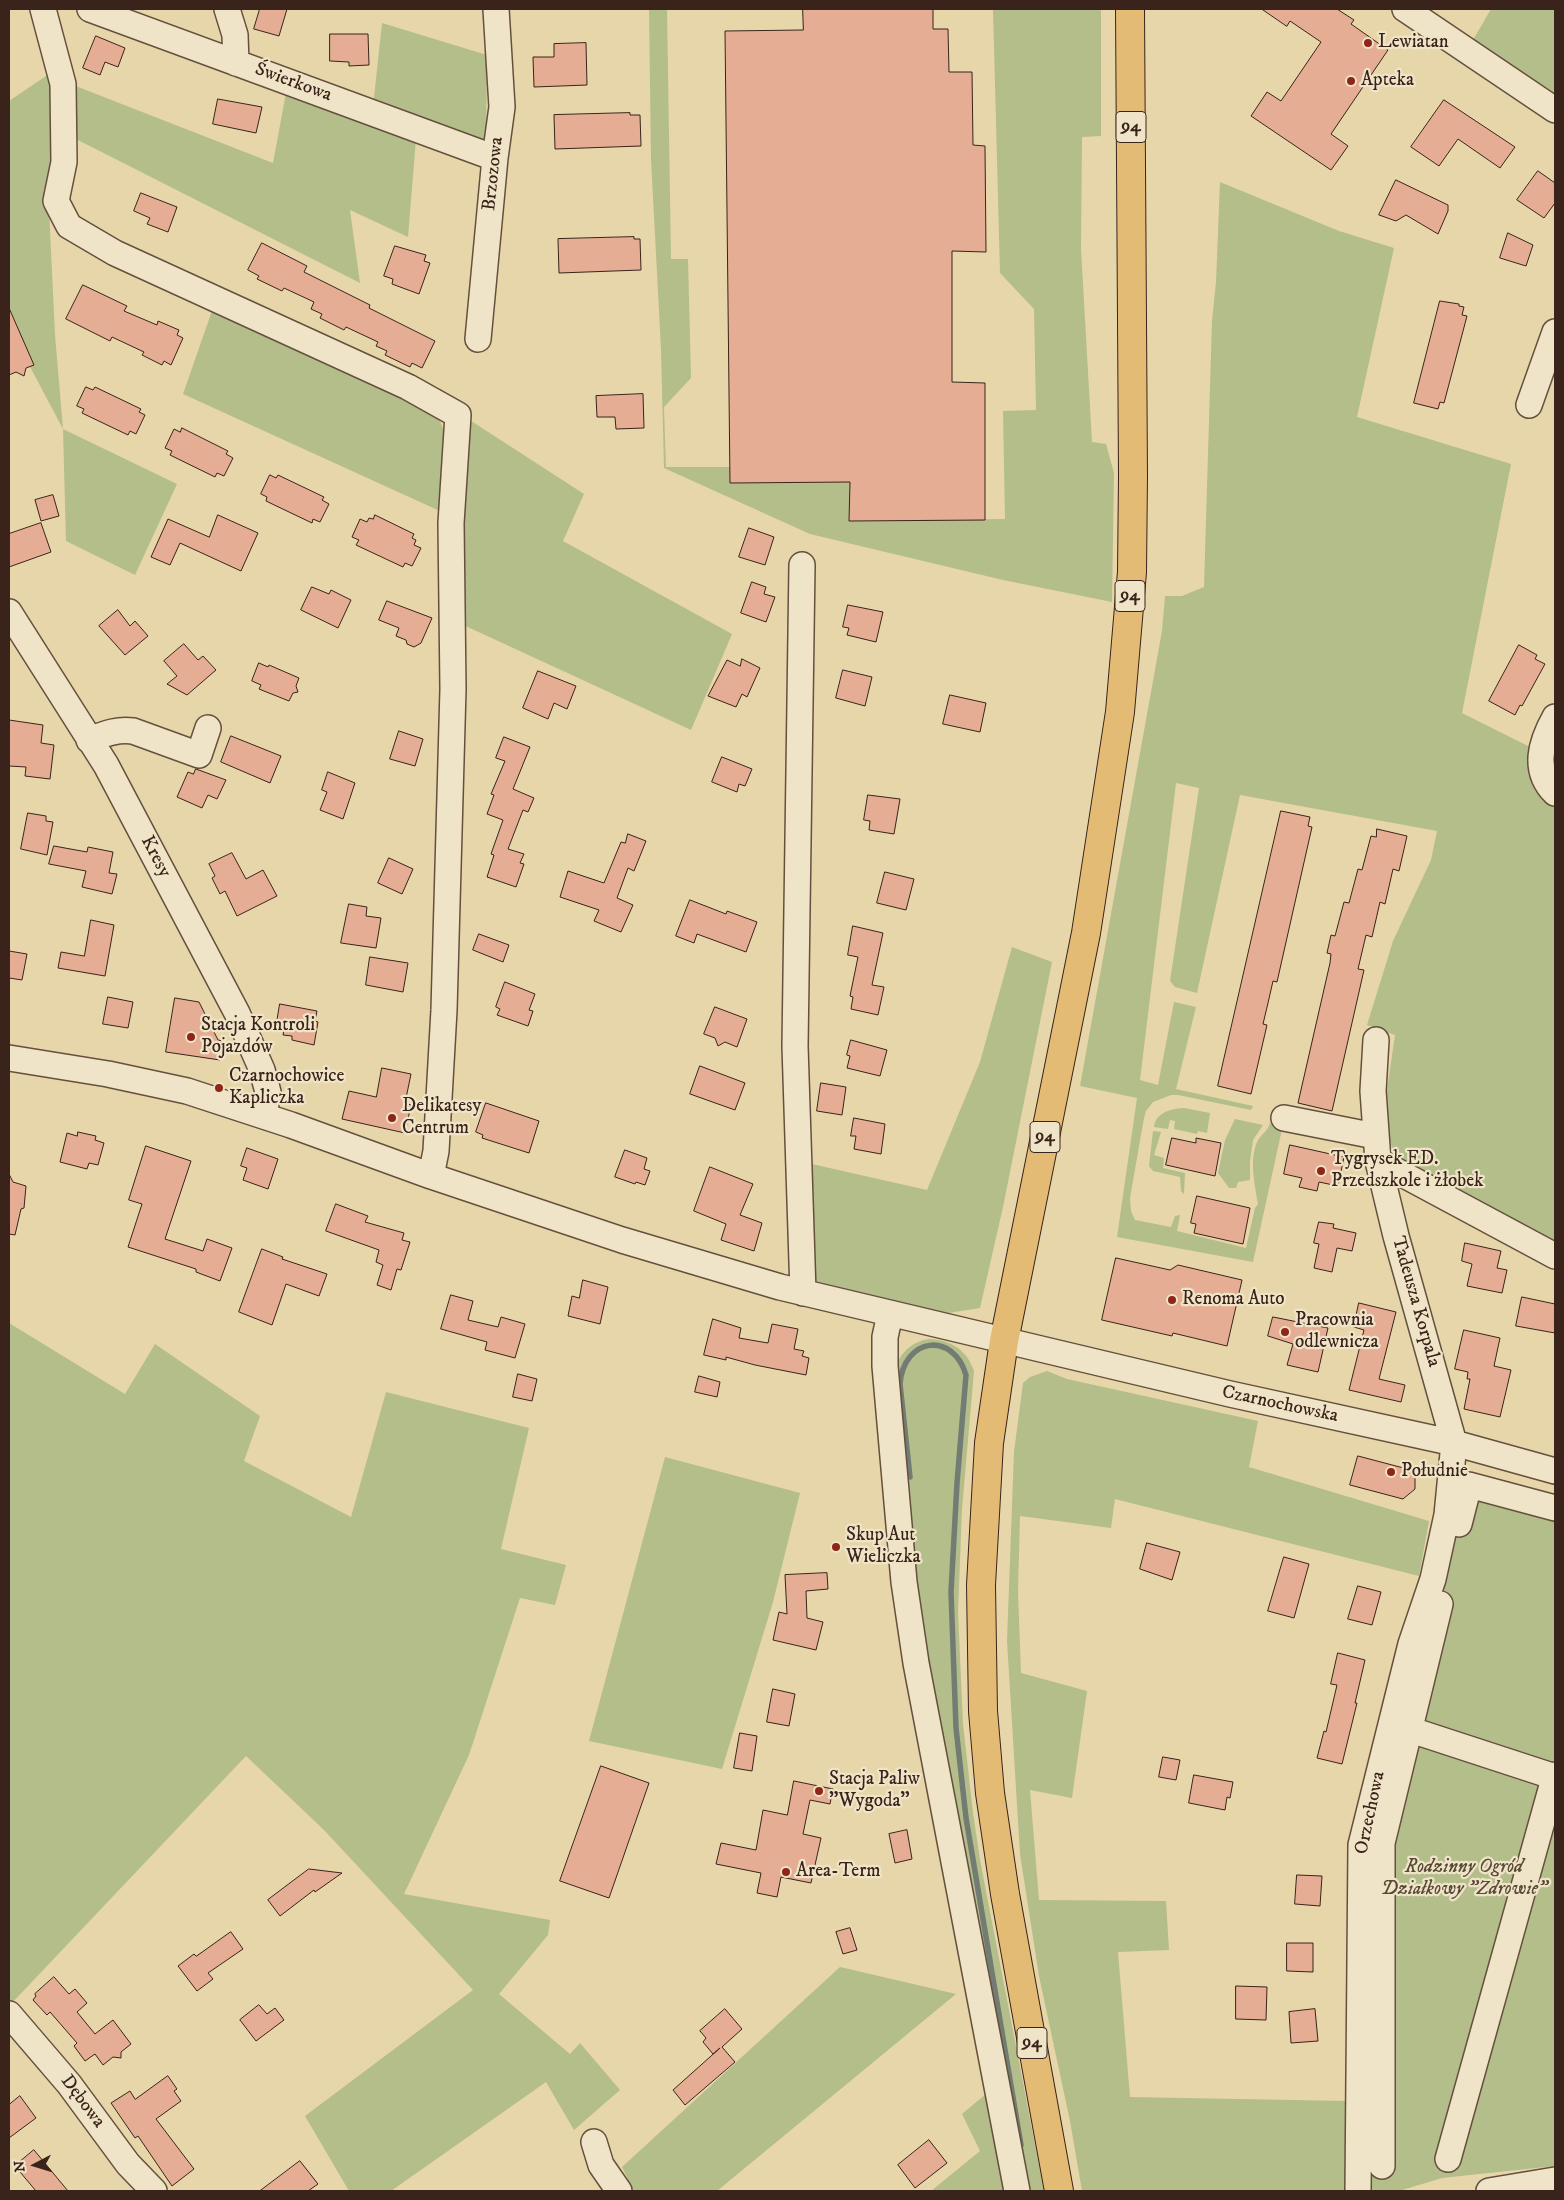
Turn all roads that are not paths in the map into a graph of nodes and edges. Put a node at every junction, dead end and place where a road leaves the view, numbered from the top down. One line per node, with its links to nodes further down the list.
1 (43, 9): 25 (street)
2 (90, 9): 7 (street, Świerkowa)
3 (227, 9): 7 (street)
4 (496, 9): 9 (street, Brzozowa)
5 (1130, 9): 29 (main road, 94)
6 (1405, 9): 8 (street)
7 (236, 63): 9 (street, Świerkowa)
8 (1555, 110)
9 (495, 158): 11 (street, Brzozowa)
10 (1555, 332): 12 (street)
11 (478, 339)
12 (1529, 405)
13 (802, 565): 27 (street)
14 (9, 612): 17 (street, Kresy)
15 (1551, 725): 18 (street)
16 (208, 728): 17 (street)
17 (89, 740): 21 (street, Kresy)
18 (1555, 793)
19 (1376, 1040): 23 (street, Tadeusza Korpala)
20 (9, 1058): 21 (street, Czarnochowska)
21 (264, 1116): 25 (street, Czarnochowska)
22 (1284, 1118): 23 (street)
23 (1375, 1136): 24 (street, Tadeusza Korpala)
24 (1378, 1160): 26 (street); 30 (street, Tadeusza Korpala)
25 (431, 1176): 27 (street, Czarnochowska)
26 (1555, 1256)
27 (803, 1293): 28 (street, Czarnochowska)
28 (890, 1314): 29 (street, Czarnochowska); 42 (street)
29 (1004, 1341): 30 (street, Czarnochowska); 43 (main road, 94)
30 (1454, 1443): 31 (street, Czarnochowska); 44 (street, Orzechowa)
31 (1555, 1471)
32 (1555, 1508): 33 (street)
33 (1407, 1728): 34 (street); 38 (street)
34 (1555, 1776): 37 (street)
35 (9, 2014): 40 (street, Dębowa)
36 (594, 2142): 41 (street)
37 (1448, 2159)
38 (1382, 2166)
39 (1555, 2180): 45 (street)
40 (154, 2191)
41 (619, 2191)
42 (1017, 2191)
43 (1059, 2191)
44 (1358, 2191)
45 (1489, 2191)

